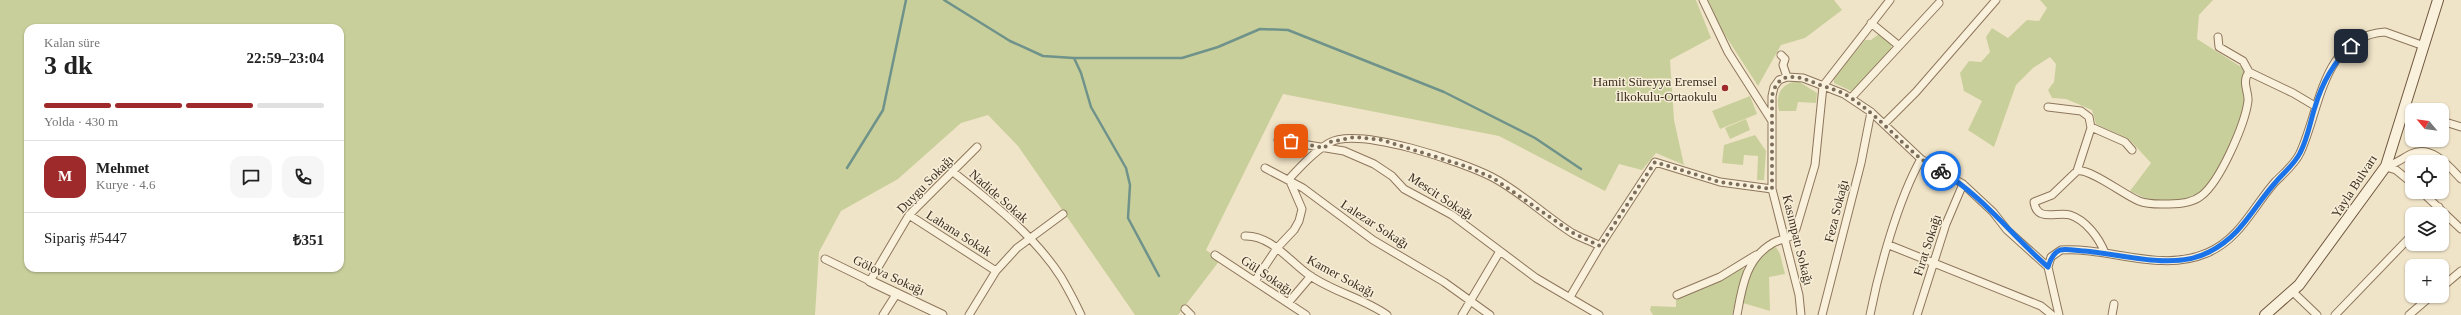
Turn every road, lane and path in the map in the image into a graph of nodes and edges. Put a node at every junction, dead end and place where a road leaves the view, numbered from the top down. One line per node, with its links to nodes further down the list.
1 (1703, 0): 20 (street)
2 (1890, 0): 6 (street)
3 (1996, 0): 22 (street)
4 (2438, 0): 9 (main road, Yayla Bulvarı)
5 (1939, 3): 8 (street)
6 (1871, 23): 8 (street); 13 (street)
7 (2218, 37): 11 (street)
8 (1898, 45): 14 (street)
9 (2424, 46): 15 (main road, Yayla Bulvarı); 16 (street)
10 (1781, 55): 12 (street)
11 (2249, 72): 16 (street); 33 (street)
12 (1786, 77): 13 (street); 20 (street, Kasımpatı Sokağı)
13 (1823, 86): 14 (street); 47 (street)
14 (1851, 98): 18 (street)
15 (2410, 103)
16 (2315, 106): 54 (street)
17 (2048, 107): 23 (street)
18 (1871, 112): 22 (street); 86 (street, Feza Sokağı)
19 (2405, 118): 30 (main road, Yayla Bulvarı)
20 (1772, 121): 38 (street, Kasımpatı Sokağı)
21 (2449, 123): 24 (street)
22 (1884, 124): 29 (street)
23 (2091, 127): 28 (street); 33 (street)
24 (2461, 127)
25 (1278, 140): 27 (street, Mescit Sokağı)
26 (977, 147): 32 (street, Duygu Sokağı)
27 (1324, 148): 35 (street); 50 (street); 52 (street, Mescit Sokağı)
28 (2132, 150)
29 (1921, 159): 37 (street); 49 (street)
30 (2386, 166): 34 (street); 36 (street); 65 (main road, Yayla Bulvarı)
31 (1265, 168): 35 (street, Lalezar Sokağı)
32 (952, 172): 42 (street, Duygu Sokağı); 46 (street, Nadide Sokak)
33 (2077, 172): 54 (street)
34 (2405, 177)
35 (1288, 179): 51 (street); 69 (street, Lalezar Sokağı)
36 (2461, 179)
37 (1963, 184): 57 (street, Fırat Sokağı); 58 (street)
38 (1772, 189): 47 (street, Kasımpatı Sokağı); 50 (street)
39 (2429, 199): 40 (street)
40 (2438, 207)
41 (1063, 214): 46 (street)
42 (909, 215): 59 (street, Lahana Sokak); 62 (street, Duygu Sokağı)
43 (2449, 218): 44 (street)
44 (2461, 229)
45 (1245, 236): 51 (street, Kamer Sokağı)
46 (1030, 239): 59 (street); 77 (street, Nadide Sokak)
47 (1784, 239): 53 (street); 85 (street, Kasımpatı Sokağı)
48 (2405, 241): 94 (street)
49 (1889, 245): 57 (street); 87 (street)
50 (1600, 246): 68 (street)
51 (1277, 248): 61 (street, Kamer Sokağı); 63 (street)
52 (1500, 251): 68 (street, Mescit Sokağı); 69 (street)
53 (1761, 252): 67 (street); 84 (street)
54 (2105, 253): 58 (street)
55 (1215, 255): 63 (street, Gül Sokağı)
56 (825, 259): 62 (street, Gölova Sokağı)
57 (1933, 261): 88 (street, Fırat Sokağı); 89 (street)
58 (2048, 267): 90 (street)
59 (996, 271): 76 (street)
60 (2461, 271): 64 (street)
61 (1310, 276): 70 (street); 80 (street, Kamer Sokağı)
62 (870, 281): 66 (street, Gölova Sokağı)
63 (1255, 281): 70 (street, Gül Sokağı)
64 (2449, 281)
65 (2293, 292): 92 (main road, Yayla Bulvarı); 93 (street)
66 (897, 293): 74 (street); 75 (street, Gölova Sokağı)
67 (1677, 295)
68 (1570, 297): 83 (street, Mescit Sokağı)
69 (1470, 302): 81 (street); 82 (street, Lalezar Sokağı)
70 (1288, 303): 79 (street, Gül Sokağı)
71 (2424, 303): 95 (street)
72 (2114, 304): 91 (street)
73 (1185, 309): 78 (street)
74 (883, 315)
75 (942, 315)
76 (969, 315)
77 (1081, 315)
78 (1191, 315)
79 (1306, 315)
80 (1387, 315)
81 (1462, 315)
82 (1490, 315)
83 (1599, 315)
84 (1737, 315)
85 (1801, 315)
86 (1822, 315)
87 (1870, 315)
88 (1917, 315)
89 (2052, 315)
90 (2059, 315)
91 (2112, 315)
92 (2264, 315)
93 (2317, 315)
94 (2334, 315)
95 (2409, 315)

